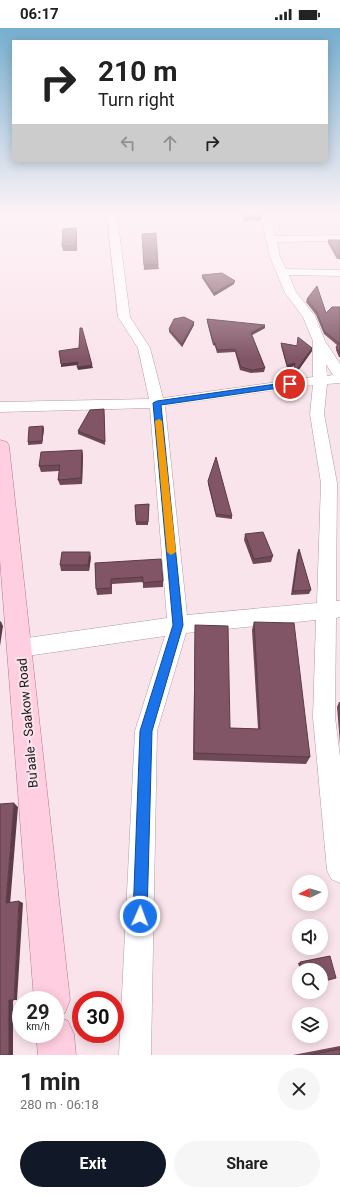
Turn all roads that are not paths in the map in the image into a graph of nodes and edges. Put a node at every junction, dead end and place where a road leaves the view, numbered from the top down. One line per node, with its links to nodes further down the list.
1 (118, 263): 9 (street)
2 (278, 263): 3 (street)
3 (282, 272): 4 (street); 5 (street)
4 (340, 272)
5 (319, 341): 6 (street); 7 (street)
6 (340, 375)
7 (320, 380): 8 (street); 9 (street); 12 (street)
8 (340, 380)
9 (157, 403): 10 (street); 13 (street)
10 (0, 407)
11 (0, 446): 14 (main road, Bu'aale - Saakow Road)
12 (333, 610): 13 (street); 15 (street)
13 (178, 625): 14 (street); 19 (street)
14 (20, 648): 16 (main road, Bu'aale - Saakow Road)
15 (340, 870)
16 (51, 991)
17 (56, 1043): 18 (main road)
18 (57, 1055)
19 (135, 1055)

